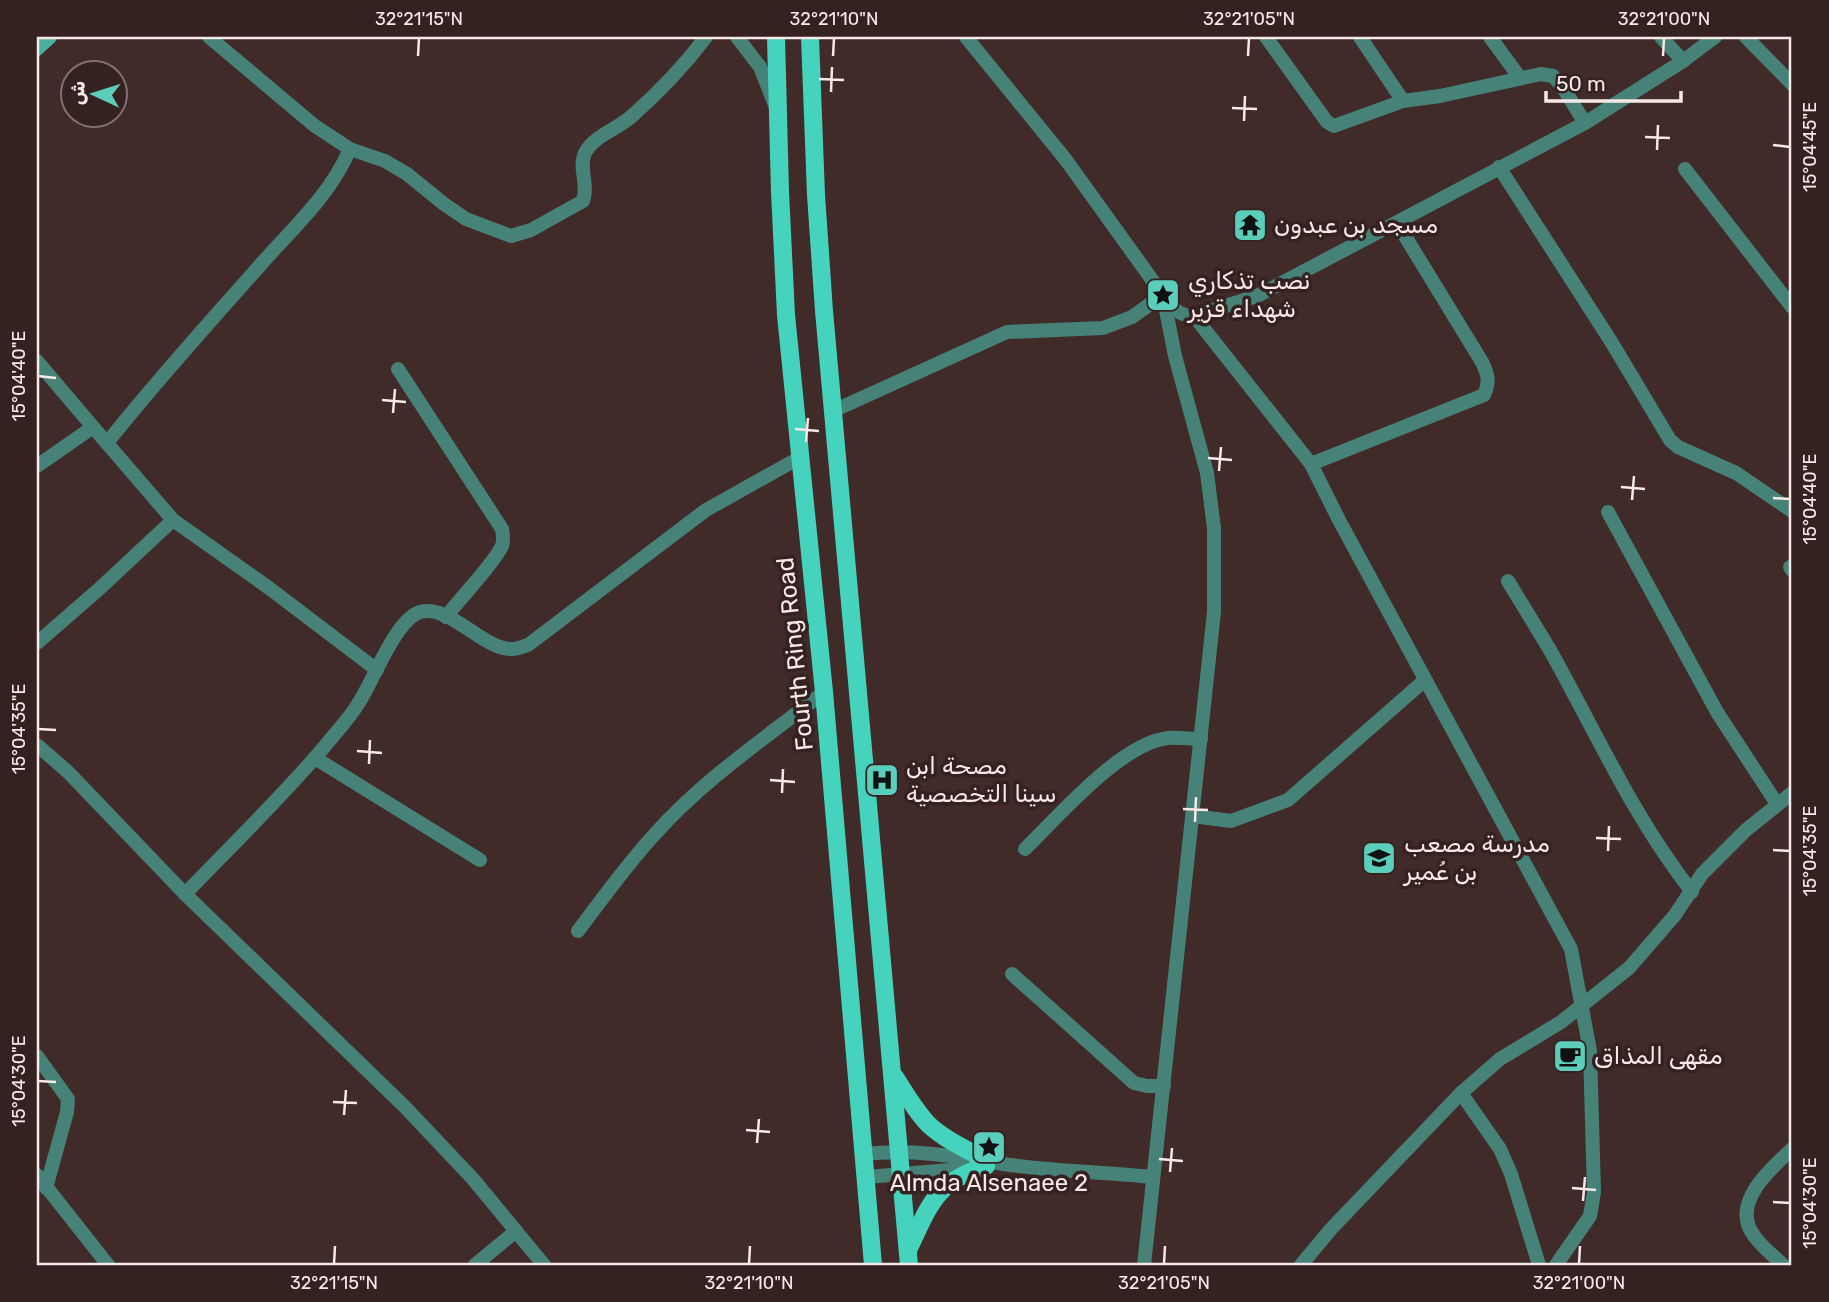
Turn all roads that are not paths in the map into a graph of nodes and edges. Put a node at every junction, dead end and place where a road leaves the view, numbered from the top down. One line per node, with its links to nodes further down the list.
1 (50, 37): 14 (street)
2 (209, 37): 21 (street)
3 (706, 37): 21 (street)
4 (737, 37): 19 (street)
5 (967, 37): 25 (street)
6 (1266, 37): 18 (street)
7 (1360, 37): 18 (street)
8 (1490, 37): 16 (street)
9 (1661, 37): 15 (street)
10 (1715, 37): 15 (street)
11 (1746, 37): 17 (street)
12 (775, 40): 19 (main road, Fourth Ring Road)
13 (813, 41): 30 (main road)
14 (37, 49)
15 (1683, 61): 20 (street)
16 (1520, 78): 18 (street); 20 (street)
17 (1792, 83)
18 (1403, 101)
19 (777, 111): 33 (main road, Fourth Ring Road)
20 (1585, 123): 22 (street)
21 (350, 149): 32 (street)
22 (1499, 167): 24 (street); 36 (street)
23 (1685, 169): 26 (street)
24 (1397, 223): 27 (street); 34 (street)
25 (1163, 295): 27 (street); 30 (street); 45 (street)
26 (1792, 307)
27 (1194, 316): 34 (street)
28 (37, 361): 31 (street)
29 (398, 369): 40 (street)
30 (833, 411): 59 (main road)
31 (93, 427): 32 (street); 35 (street)
32 (107, 443): 38 (street)
33 (799, 458): 40 (street); 44 (main road, Fourth Ring Road)
34 (1311, 464): 43 (street)
35 (37, 466)
36 (1792, 511)
37 (1608, 512): 49 (street)
38 (173, 520): 41 (street); 42 (street)
39 (1508, 581): 53 (street)
40 (446, 617): 42 (street)
41 (37, 643)
42 (377, 670): 47 (street)
43 (1425, 680): 50 (street); 57 (street)
44 (824, 692): 55 (street); 64 (main road, Fourth Ring Road)
45 (1201, 739): 50 (street); 51 (street)
46 (37, 745): 54 (street)
47 (315, 758): 52 (street); 54 (street)
48 (1792, 793): 49 (street)
49 (1777, 804): 53 (street)
50 (1193, 816): 60 (street)
51 (1024, 849)
52 (480, 860)
53 (1692, 892): 57 (street)
54 (185, 894): 71 (street)
55 (578, 931)
56 (1012, 974): 60 (street)
57 (1582, 1007): 61 (street); 80 (street)
58 (37, 1056): 70 (street)
59 (894, 1075): 63 (main road); 65 (main road)
60 (1164, 1086): 69 (street)
61 (1461, 1093): 78 (street); 79 (street)
62 (1792, 1149): 81 (street)
63 (899, 1151): 64 (street); 65 (street); 67 (main road)
64 (864, 1154): 68 (main road, Fourth Ring Road)
65 (991, 1163): 67 (street); 69 (street); 72 (main road)
66 (37, 1175): 70 (street)
67 (902, 1175): 68 (street); 72 (main road)
68 (867, 1177): 76 (main road, Fourth Ring Road)
69 (1152, 1177): 77 (street)
70 (46, 1188): 73 (street)
71 (516, 1231): 74 (street); 75 (street)
72 (909, 1258)
73 (108, 1265)
74 (475, 1265)
75 (544, 1265)
76 (873, 1265)
77 (1144, 1265)
78 (1301, 1265)
79 (1539, 1265)
80 (1556, 1265)
81 (1783, 1265)

